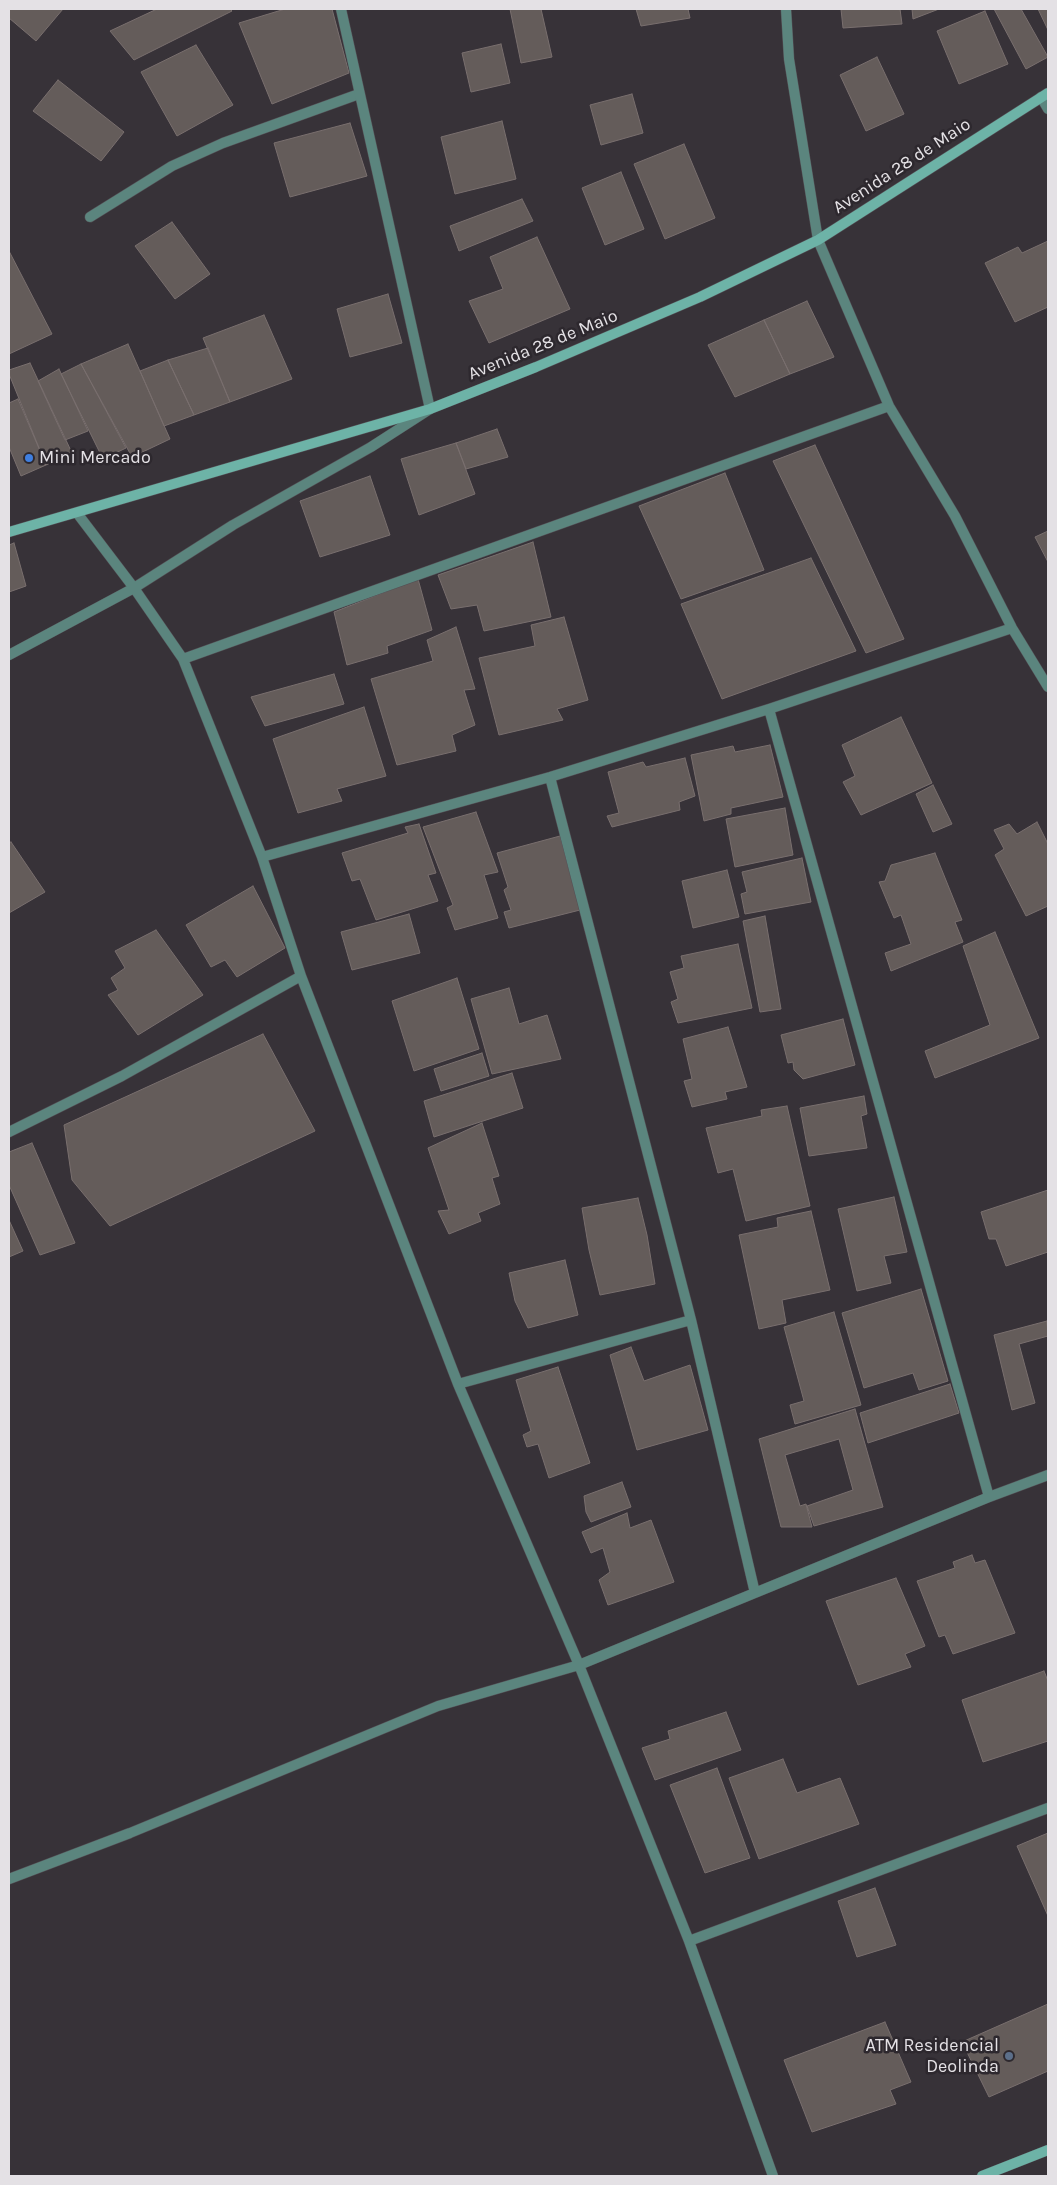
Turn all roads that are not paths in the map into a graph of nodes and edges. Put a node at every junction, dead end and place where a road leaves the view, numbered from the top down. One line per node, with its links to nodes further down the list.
1 (341, 9): 3 (street)
2 (786, 9): 7 (street)
3 (359, 94): 6 (street); 9 (street)
4 (1045, 95): 5 (street); 7 (street, Avenida 28 de Maio)
5 (1048, 110)
6 (90, 217)
7 (818, 240): 8 (street); 9 (street, Avenida 28 de Maio)
8 (889, 406): 13 (street); 15 (street)
9 (430, 409): 10 (street, Avenida 28 de Maio); 12 (street)
10 (76, 513): 11 (street, Avenida 28 de Maio); 12 (street)
11 (9, 532)
12 (134, 588): 14 (street); 15 (street)
13 (1012, 628): 16 (street); 17 (street)
14 (9, 655)
15 (183, 660): 19 (street)
16 (1048, 687)
17 (769, 709): 18 (street); 25 (street)
18 (550, 777): 19 (street); 22 (street)
19 (262, 857): 20 (street)
20 (301, 976): 21 (street); 23 (street)
21 (9, 1132)
22 (691, 1320): 23 (street); 26 (street)
23 (458, 1384): 27 (street)
24 (1048, 1475): 25 (street)
25 (989, 1497): 26 (street)
26 (755, 1593): 27 (street)
27 (579, 1665): 29 (street); 30 (street)
28 (1048, 1808): 30 (street)
29 (9, 1880)
30 (689, 1941): 32 (street)
31 (1048, 2150): 33 (street)
32 (773, 2176)
33 (982, 2176)

